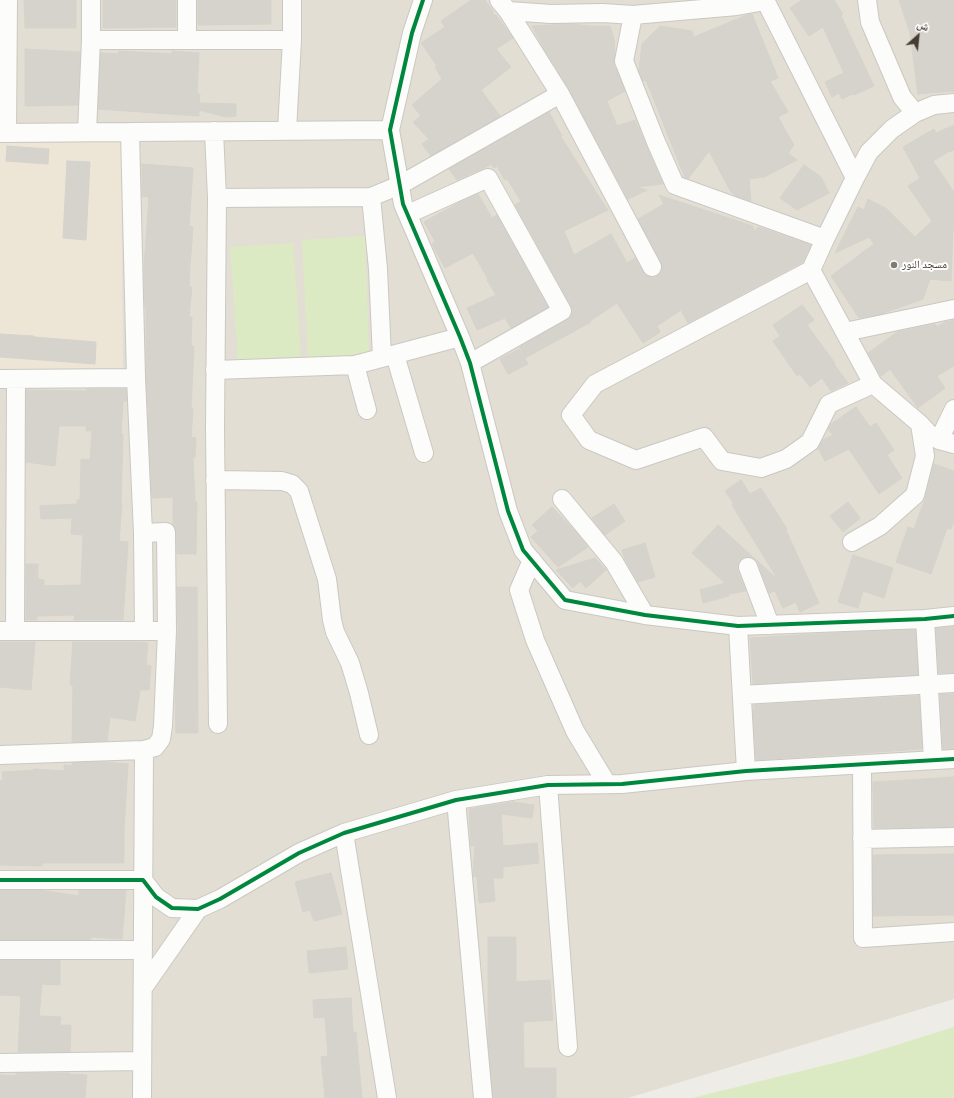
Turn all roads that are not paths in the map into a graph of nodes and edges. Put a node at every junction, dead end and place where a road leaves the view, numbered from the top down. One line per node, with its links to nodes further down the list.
1 (8, 0): 22 (street)
2 (91, 0): 11 (street)
3 (187, 0): 12 (street)
4 (292, 0): 13 (street)
5 (423, 0): 18 (street)
6 (765, 0): 10 (street); 23 (street)
7 (867, 0): 16 (street)
8 (503, 6): 9 (street); 14 (street)
9 (603, 7): 10 (street)
10 (633, 15): 28 (street)
11 (91, 40): 12 (street); 20 (street)
12 (187, 40): 13 (street)
13 (292, 40): 17 (street)
14 (560, 94): 24 (street); 29 (street)
15 (954, 103): 16 (street)
16 (915, 113): 23 (street)
17 (287, 130): 18 (street); 19 (street)
18 (390, 130): 24 (street)
19 (214, 131): 21 (street); 26 (street)
20 (87, 132): 21 (street); 22 (street)
21 (130, 132): 38 (street)
22 (4, 133)
23 (856, 178): 28 (street)
24 (400, 185): 25 (street); 27 (street)
25 (371, 197): 26 (street); 34 (street)
26 (217, 198): 37 (street)
27 (408, 214): 33 (street); 35 (street)
28 (825, 239): 30 (street)
29 (652, 267)
30 (811, 270): 32 (street); 40 (street)
31 (954, 308): 32 (street)
32 (845, 332): 40 (street)
33 (460, 337): 34 (street); 35 (street)
34 (389, 356): 36 (street); 45 (street)
35 (470, 363): 50 (street)
36 (355, 366): 37 (street); 42 (street)
37 (215, 370): 46 (street)
38 (136, 378): 39 (street); 48 (street)
39 (8, 379): 57 (street)
40 (873, 384): 43 (street)
41 (954, 409): 44 (street)
42 (367, 410)
43 (920, 424): 44 (street); 49 (street)
44 (947, 442)
45 (424, 453)
46 (215, 480): 63 (street); 64 (street)
47 (562, 499): 52 (street)
48 (143, 532): 58 (street); 59 (street)
49 (852, 542)
50 (532, 560): 52 (street); 71 (street)
51 (748, 567): 55 (street)
52 (645, 615): 56 (street)
53 (954, 616): 54 (street)
54 (925, 619): 55 (street); 61 (street)
55 (770, 625): 56 (street)
56 (738, 626): 62 (street)
57 (8, 631): 58 (street)
58 (144, 631): 59 (street)
59 (167, 631): 65 (street)
60 (954, 683): 61 (street)
61 (929, 684): 62 (street); 68 (street)
62 (742, 695): 70 (street)
63 (218, 724)
64 (368, 736)
65 (144, 750): 66 (street); 78 (street)
66 (0, 755)
67 (954, 759): 68 (street)
68 (933, 760): 69 (street)
69 (862, 765): 70 (street); 76 (street)
70 (746, 771): 71 (street)
71 (607, 784): 72 (street)
72 (548, 785): 73 (street); 84 (street)
73 (456, 800): 74 (street); 89 (street)
74 (344, 833): 79 (street); 88 (street)
75 (954, 837): 76 (street)
76 (862, 839): 80 (street)
77 (0, 880): 78 (street)
78 (143, 880): 79 (street); 82 (street)
79 (198, 908): 83 (street)
80 (954, 932)
81 (0, 950): 82 (street)
82 (143, 950): 83 (street)
83 (143, 988): 85 (street)
84 (568, 1047)
85 (142, 1061): 86 (street); 87 (street)
86 (0, 1063)
87 (142, 1098)
88 (386, 1098)
89 (483, 1098)

